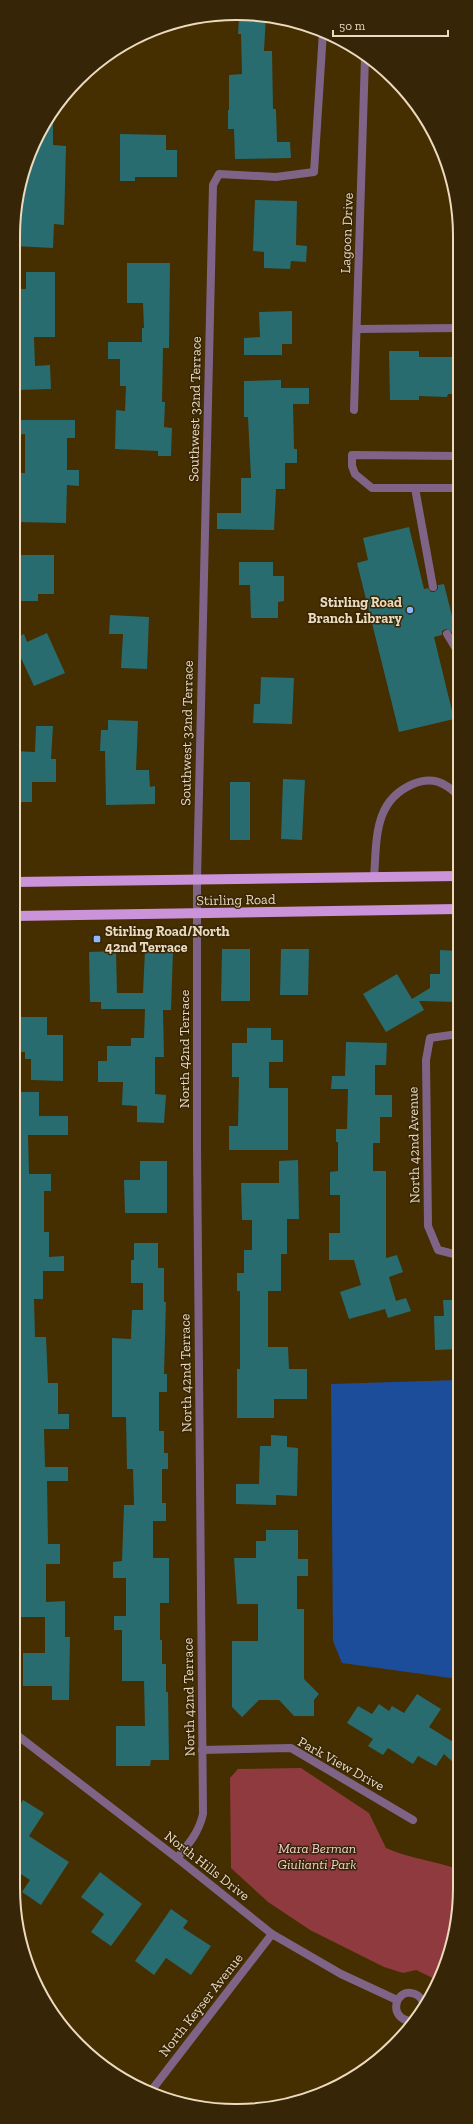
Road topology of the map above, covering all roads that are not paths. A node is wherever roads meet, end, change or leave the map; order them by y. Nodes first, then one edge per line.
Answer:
1 (323, 38) edge
2 (365, 62) edge
3 (453, 328) edge
4 (358, 329) junction
5 (354, 410) dead end
6 (453, 456) edge
7 (415, 488) junction
8 (453, 488) edge
9 (433, 587) dead end
10 (447, 634) dead end
11 (453, 644) edge
12 (453, 791) edge
13 (453, 876) edge
14 (374, 877) junction
15 (197, 880) junction
16 (20, 882) edge
17 (453, 909) edge
18 (197, 914) junction
19 (20, 916) edge
20 (453, 1035) edge
21 (453, 1254) edge
22 (20, 1737) edge
23 (202, 1750) junction
24 (413, 1820) dead end
25 (177, 1858) junction
26 (272, 1934) junction
27 (397, 2000) junction
28 (422, 2000) edge
29 (407, 2020) edge
30 (153, 2087) edge

1 - 15 street, Southwest 32nd Terrace
2 - 4 street, Lagoon Drive
3 - 4 street
4 - 5 street, Lagoon Drive
6 - 7 street
7 - 8 street
7 - 9 street
10 - 11 street
12 - 14 street
13 - 14 main road, Stirling Road
14 - 15 main road, Stirling Road
15 - 16 main road, Stirling Road
15 - 18 street, North 42nd Terrace
17 - 18 main road, Stirling Road
18 - 19 main road, Stirling Road
18 - 23 street, North 42nd Terrace
20 - 21 street, North 42nd Avenue
22 - 25 street, North Hills Drive
23 - 24 street, Park View Drive
23 - 25 street, North 42nd Terrace
25 - 26 street, North Hills Drive
26 - 27 street, North Hills Drive
26 - 30 street, North Keyser Avenue
27 - 28 street
27 - 29 street

